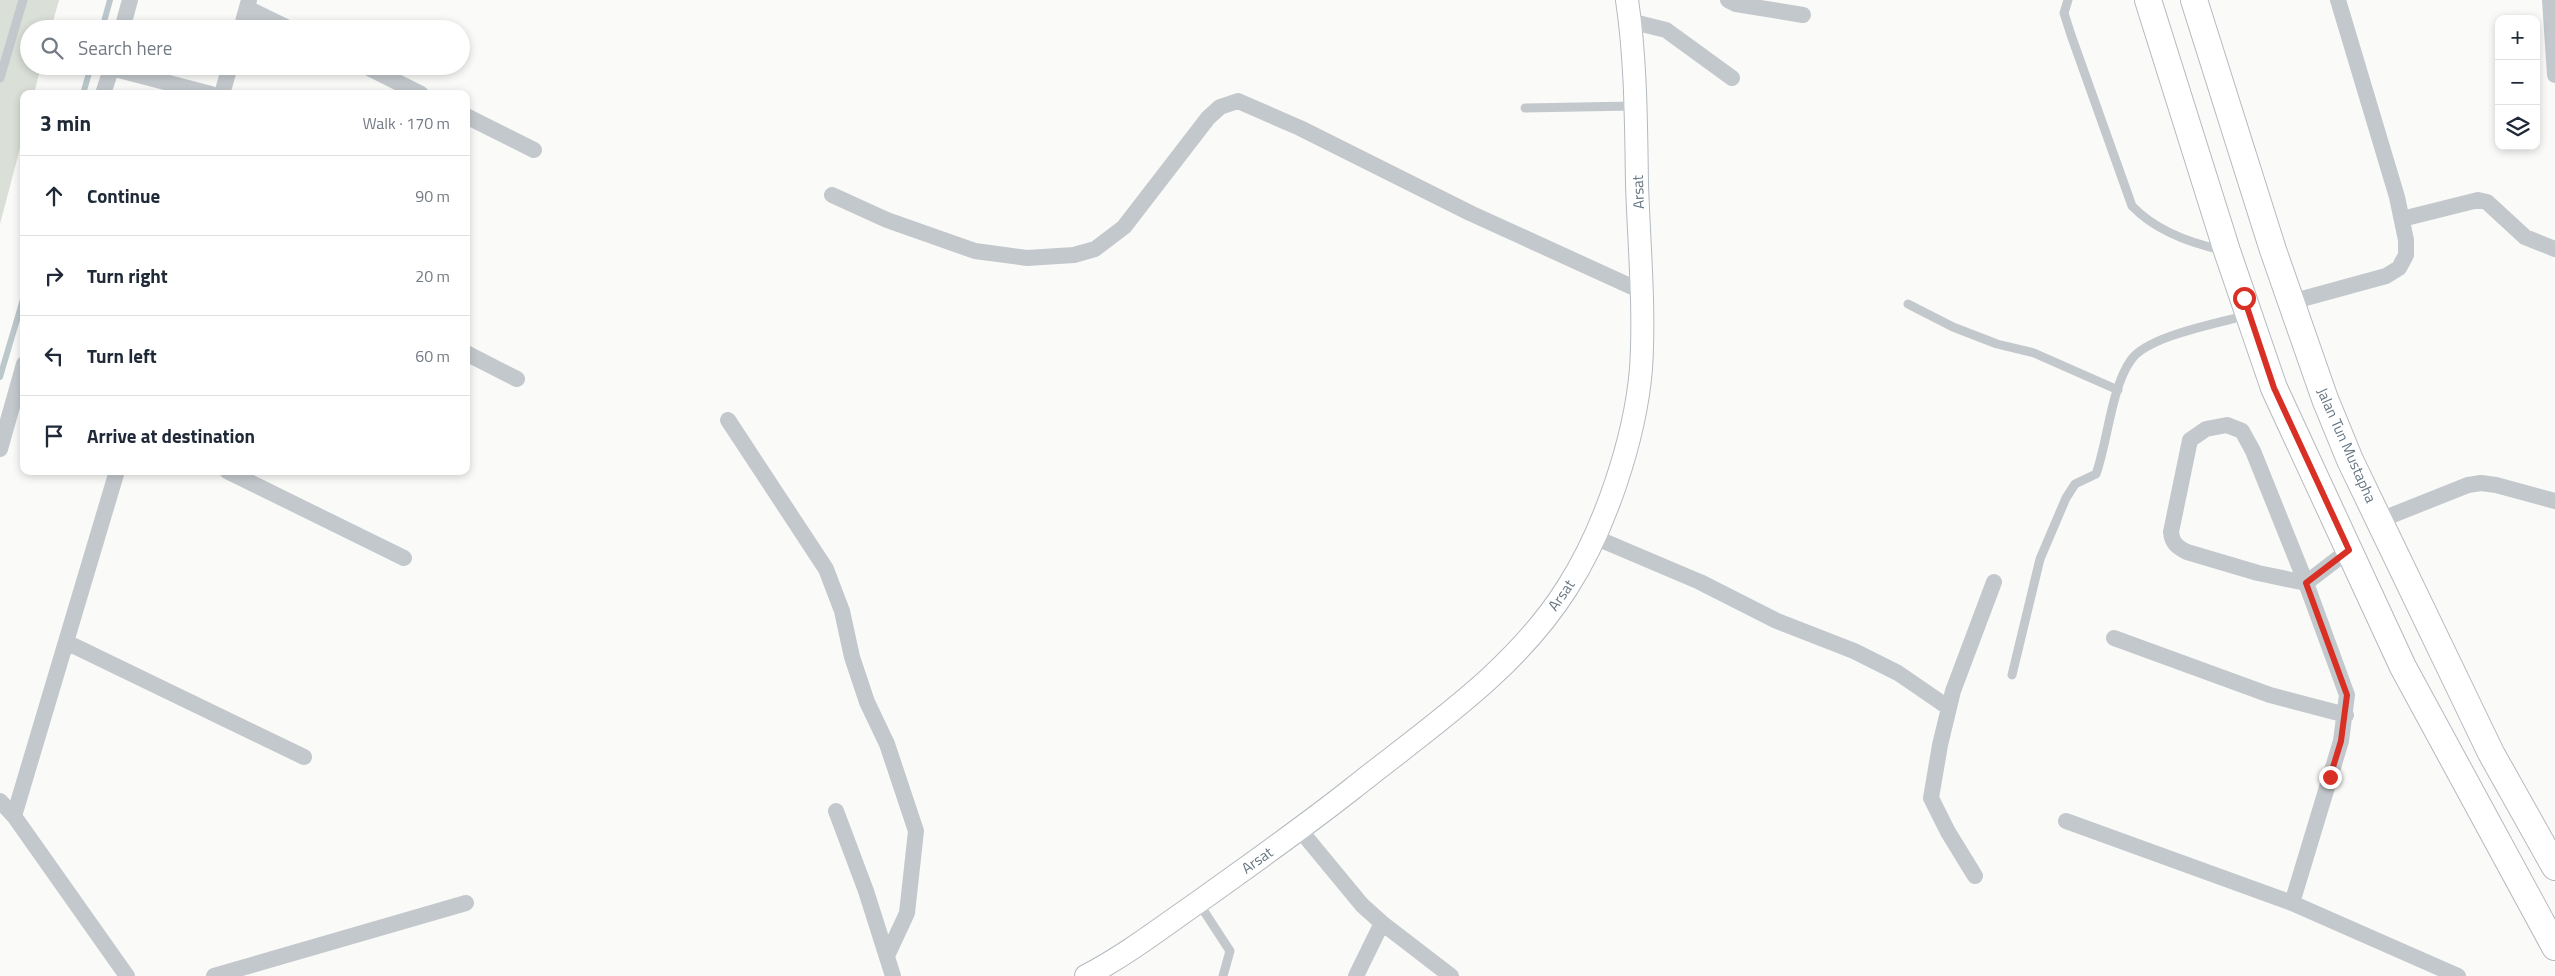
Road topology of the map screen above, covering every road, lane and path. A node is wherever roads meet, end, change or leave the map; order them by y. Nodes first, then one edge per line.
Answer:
1 (23, 0) edge
2 (130, 0) edge
3 (1728, 0) edge
4 (2068, 0) edge
5 (2148, 0) edge
6 (2194, 0) edge
7 (2338, 0) edge
8 (2550, 0) edge
9 (248, 4) edge
10 (1629, 10) edge
11 (1803, 15) dead end
12 (124, 20) edge
13 (244, 20) edge
14 (275, 20) edge
15 (109, 75) edge
16 (141, 75) edge
17 (227, 75) edge
18 (384, 75) edge
19 (2555, 75) edge
20 (0, 78) edge
21 (1732, 78) dead end
22 (104, 90) edge
23 (196, 90) edge
24 (223, 90) edge
25 (413, 90) edge
26 (1635, 106) junction
27 (1524, 108) dead end
28 (470, 118) edge
29 (534, 150) dead end
30 (832, 195) dead end
31 (2402, 219) junction
32 (2555, 248) edge
33 (2227, 250) junction
34 (1641, 291) junction
35 (2291, 302) junction
36 (1908, 304) dead end
37 (2250, 314) junction
38 (470, 355) edge
39 (20, 378) edge
40 (517, 379) dead end
41 (2118, 390) junction
42 (728, 420) dead end
43 (0, 449) edge
44 (116, 475) edge
45 (235, 475) edge
46 (2555, 501) edge
47 (2380, 520) junction
48 (1594, 537) junction
49 (2349, 550) junction
50 (404, 558) dead end
51 (1994, 582) dead end
52 (2306, 583) junction
53 (2114, 638) dead end
54 (66, 642) junction
55 (2012, 675) dead end
56 (1949, 708) junction
57 (2346, 714) junction
58 (304, 757) dead end
59 (0, 801) edge
60 (836, 811) dead end
61 (14, 816) junction
62 (2066, 821) dead end
63 (1300, 830) junction
64 (2555, 867) edge
65 (1975, 876) dead end
66 (466, 902) dead end
67 (1198, 902) junction
68 (2292, 903) junction
69 (1382, 924) junction
70 (2555, 947) edge
71 (887, 956) junction
72 (127, 976) edge
73 (214, 976) edge
74 (893, 976) edge
75 (1086, 976) edge
76 (1223, 976) edge
77 (1356, 976) edge
78 (1451, 976) edge
79 (2458, 976) edge

1 - 20 lane
2 - 12 street
3 - 11 street
4 - 33 lane
5 - 33 main road
6 - 35 main road, Jalan Tun Mustapha
7 - 31 street
8 - 19 street
9 - 13 street
9 - 14 street
10 - 21 street
10 - 26 street, Arsat
15 - 22 street
16 - 23 street
17 - 24 street
18 - 25 street
26 - 27 lane
26 - 34 street, Arsat
28 - 29 street
30 - 34 street
31 - 32 street
31 - 35 street
33 - 37 main road
34 - 48 street, Arsat
35 - 47 main road, Jalan Tun Mustapha
36 - 41 lane
37 - 41 lane
37 - 49 main road
38 - 40 street
39 - 43 street
41 - 55 lane
42 - 71 street
44 - 54 street
45 - 50 street
46 - 47 street
47 - 64 main road, Jalan Tun Mustapha
48 - 56 street
48 - 63 street, Arsat
49 - 52 street
49 - 70 main road
51 - 56 street
52 - 52 street
52 - 57 street
53 - 57 street
54 - 58 street
54 - 61 street
56 - 65 street
57 - 68 street
59 - 61 street
60 - 71 street
61 - 72 street
62 - 68 street
63 - 67 street, Arsat
63 - 69 street
66 - 73 street
67 - 75 street, Arsat
67 - 76 lane
68 - 79 street
69 - 77 street
69 - 78 street
71 - 74 street

